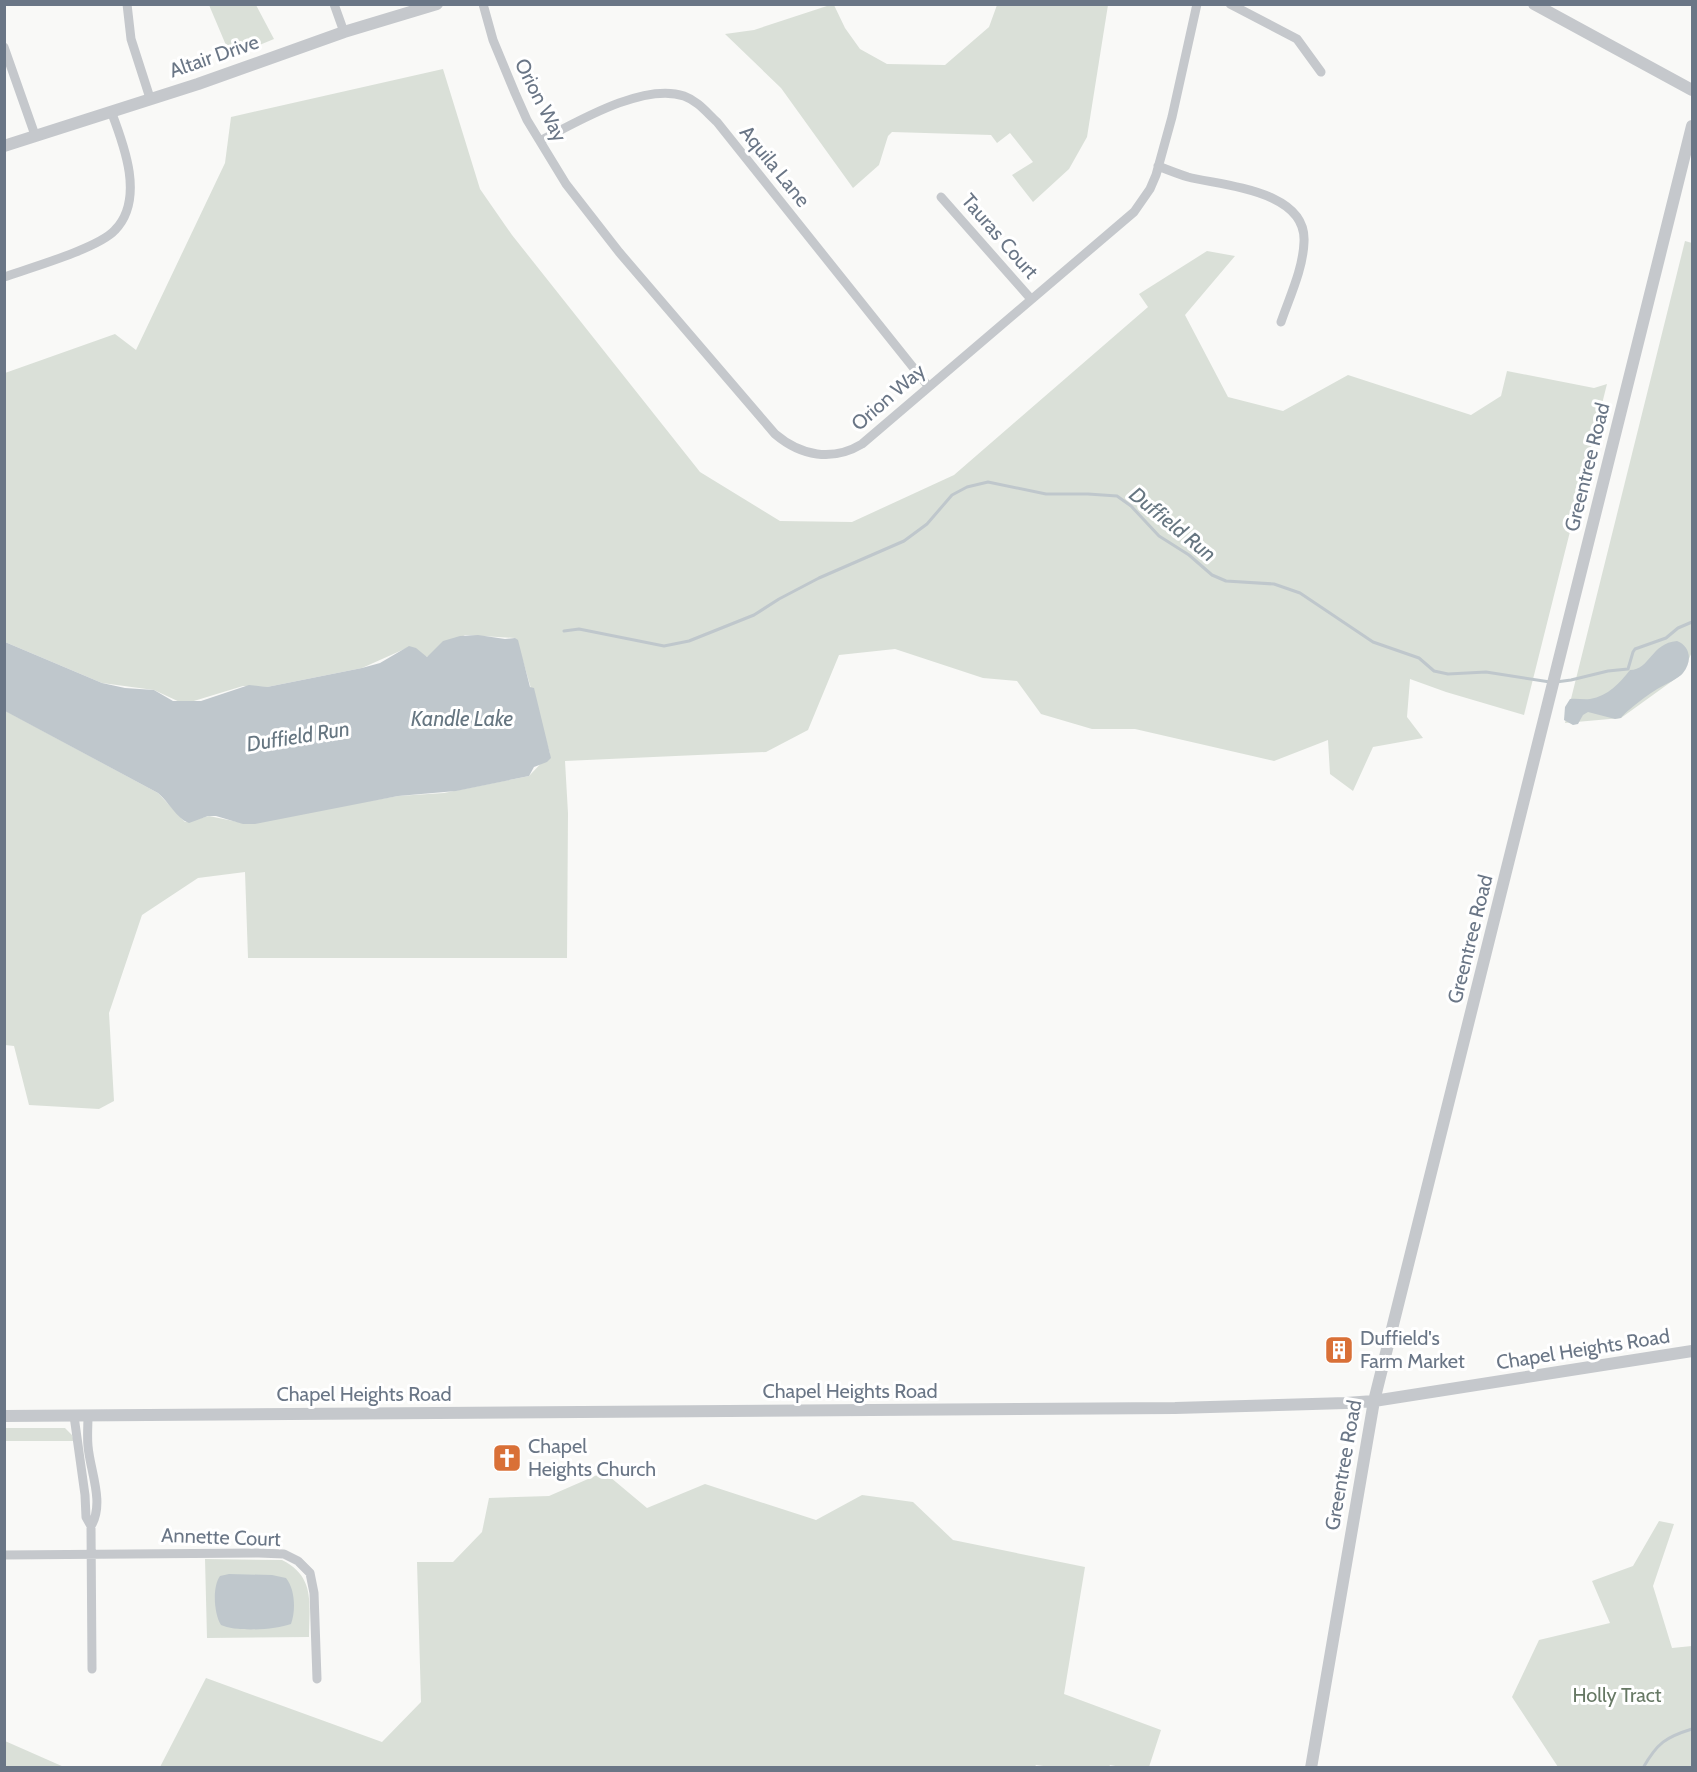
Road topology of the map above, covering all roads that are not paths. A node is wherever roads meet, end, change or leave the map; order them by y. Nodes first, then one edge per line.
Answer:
1 (127, 4) edge
2 (334, 4) edge
3 (437, 4) edge
4 (483, 4) edge
5 (1197, 4) edge
6 (1230, 4) edge
7 (1534, 4) edge
8 (344, 32) junction
9 (4, 47) edge
10 (1321, 72) dead end
11 (1692, 90) edge
12 (150, 98) junction
13 (111, 111) junction
14 (1692, 126) edge
15 (35, 135) junction
16 (540, 141) junction
17 (4, 146) edge
18 (1158, 166) junction
19 (941, 197) dead end
20 (4, 277) edge
21 (1031, 299) junction
22 (1281, 322) dead end
23 (928, 386) junction
24 (1692, 1351) edge
25 (1374, 1401) junction
26 (4, 1416) edge
27 (74, 1416) junction
28 (88, 1416) junction
29 (91, 1526) junction
30 (91, 1554) junction
31 (4, 1555) edge
32 (92, 1669) dead end
33 (317, 1679) dead end
34 (1311, 1767) edge

1 - 12 street
2 - 8 street
3 - 8 street, Altair Drive
4 - 16 street, Orion Way
5 - 18 street, Orion Way
6 - 10 street
7 - 11 street
8 - 12 street, Altair Drive
9 - 15 street
12 - 13 street, Altair Drive
13 - 15 street, Altair Drive
13 - 20 street
14 - 25 street, Greentree Road
15 - 17 street, Altair Drive
16 - 23 street, Aquila Lane
16 - 23 street, Orion Way
18 - 21 street, Orion Way
18 - 22 street
19 - 21 street, Tauras Court
21 - 23 street, Orion Way
24 - 25 street, Chapel Heights Road
25 - 28 street, Chapel Heights Road
25 - 34 street, Greentree Road
26 - 27 street, Chapel Heights Road
27 - 28 street, Chapel Heights Road
27 - 29 street
28 - 29 street
29 - 30 street
30 - 31 street
30 - 32 street
30 - 33 street, Annette Court

